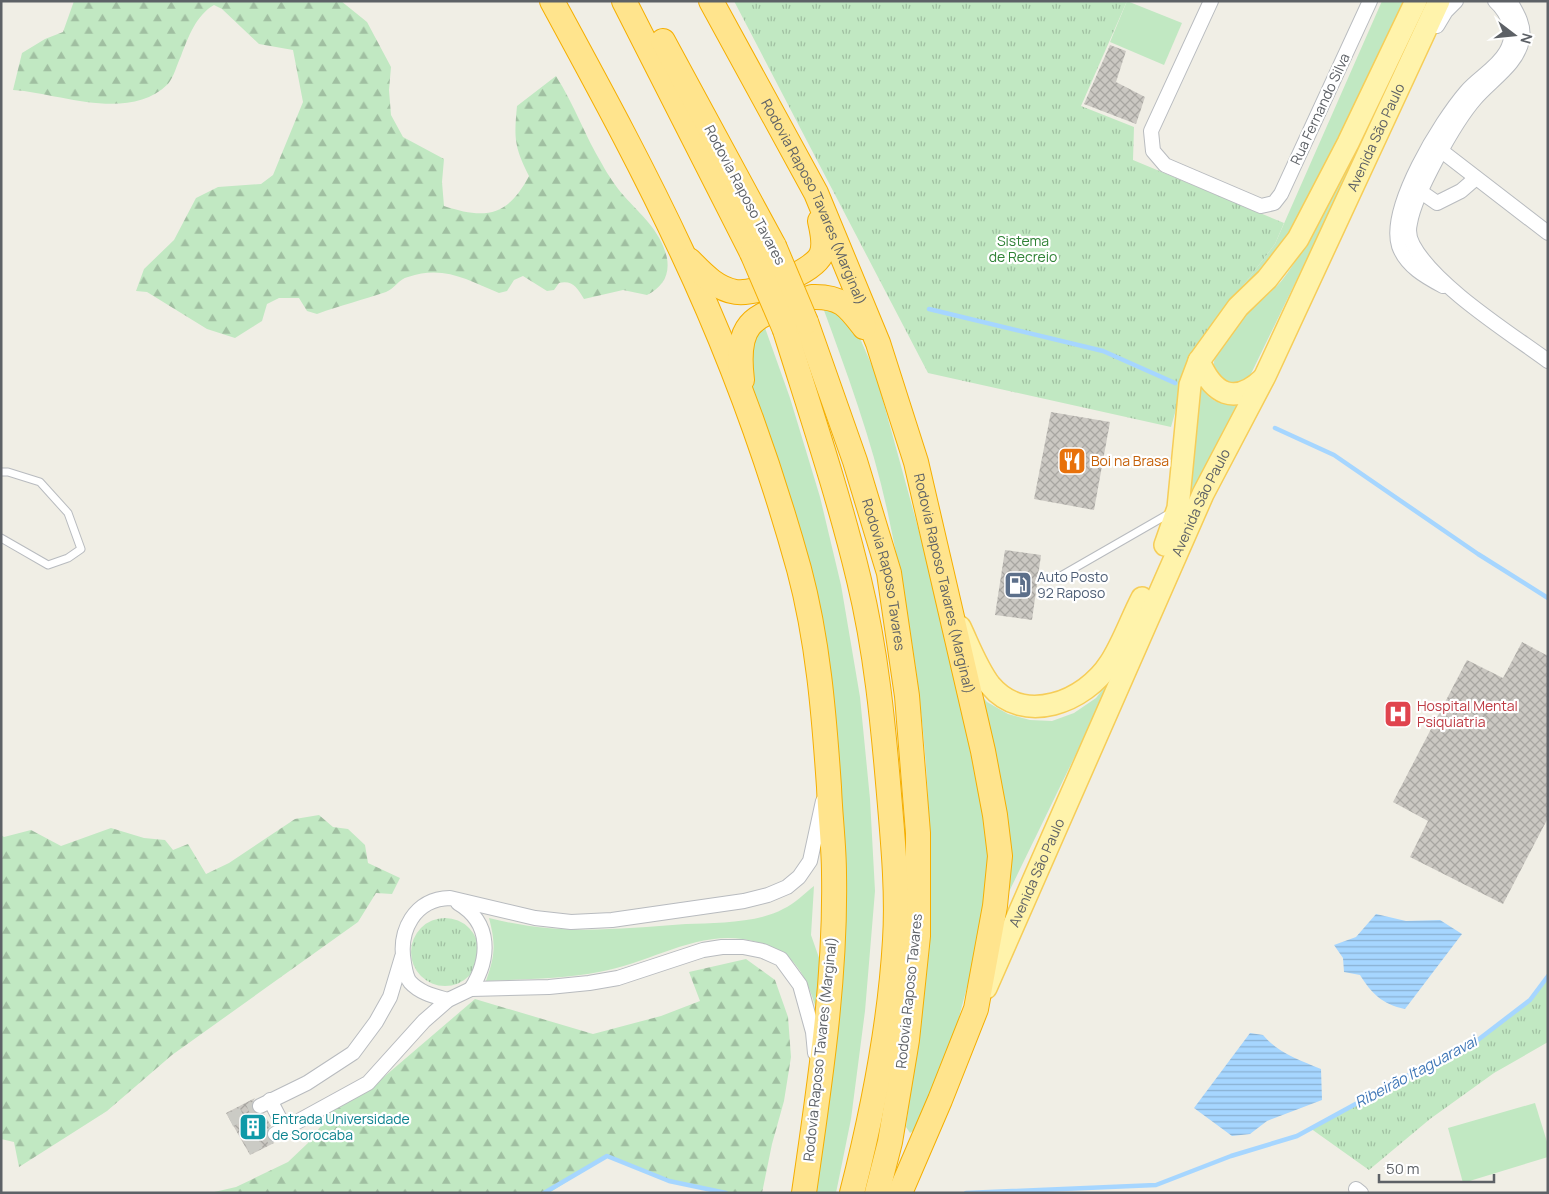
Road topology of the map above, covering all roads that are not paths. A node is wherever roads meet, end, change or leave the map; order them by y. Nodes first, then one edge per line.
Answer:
1 (552, 1) edge
2 (624, 1) edge
3 (642, 1) edge
4 (711, 1) edge
5 (1211, 1) edge
6 (1370, 1) edge
7 (1416, 1) edge
8 (1439, 1) edge
9 (1456, 1) edge
10 (1495, 1) edge
11 (1510, 1) edge
12 (1402, 85) junction
13 (1467, 90) junction
14 (1442, 151) junction
15 (1476, 178) junction
16 (1416, 188) junction
17 (816, 194) junction
18 (1548, 233) edge
19 (763, 249) junction
20 (683, 253) junction
21 (796, 326) junction
22 (878, 344) junction
23 (1199, 361) junction
24 (1548, 361) edge
25 (1265, 376) junction
26 (745, 402) junction
27 (1, 472) edge
28 (1178, 508) junction
29 (1, 538) edge
30 (1059, 577) dead end
31 (949, 604) junction
32 (828, 778) junction
33 (450, 898) junction
34 (402, 956) junction
35 (471, 989) junction
36 (448, 1000) junction
37 (976, 1008) junction
38 (818, 1094) junction
39 (804, 1193) edge
40 (852, 1193) edge
41 (877, 1193) edge
42 (900, 1193) edge

1 - 20 highway, Rodovia Raposo Tavares (Marginal)
2 - 19 highway, Rodovia Raposo Tavares
3 - 19 highway, Rodovia Raposo Tavares
4 - 17 highway, Rodovia Raposo Tavares (Marginal)
5 - 6 street, Rua Fernando Silva
7 - 23 main road, Avenida São Paulo
8 - 12 main road, Avenida São Paulo
9 - 12 street
10 - 13 street
11 - 14 street
12 - 25 main road, Avenida São Paulo
13 - 14 street
13 - 16 street
14 - 15 street
14 - 16 street
15 - 16 street
15 - 18 street
16 - 24 street
17 - 20 highway
17 - 22 highway, Rodovia Raposo Tavares (Marginal)
19 - 21 highway, Rodovia Raposo Tavares, bridge
20 - 26 highway, Rodovia Raposo Tavares (Marginal)
21 - 40 highway, Rodovia Raposo Tavares
21 - 41 highway, Rodovia Raposo Tavares
22 - 26 highway
22 - 31 highway, Rodovia Raposo Tavares (Marginal)
23 - 25 main road
23 - 28 main road, Avenida São Paulo
25 - 37 main road, Avenida São Paulo
26 - 32 highway, Rodovia Raposo Tavares (Marginal)
27 - 29 lane
28 - 30 lane
28 - 31 main road, Avenida São Paulo
31 - 37 highway, Rodovia Raposo Tavares (Marginal)
32 - 33 street
32 - 38 highway, Rodovia Raposo Tavares (Marginal)
33 - 34 street
33 - 35 street
34 - 36 street
34 - 36 street
35 - 36 street
35 - 38 street
37 - 42 highway, Rodovia Raposo Tavares (Marginal)
38 - 39 highway, Rodovia Raposo Tavares (Marginal)

